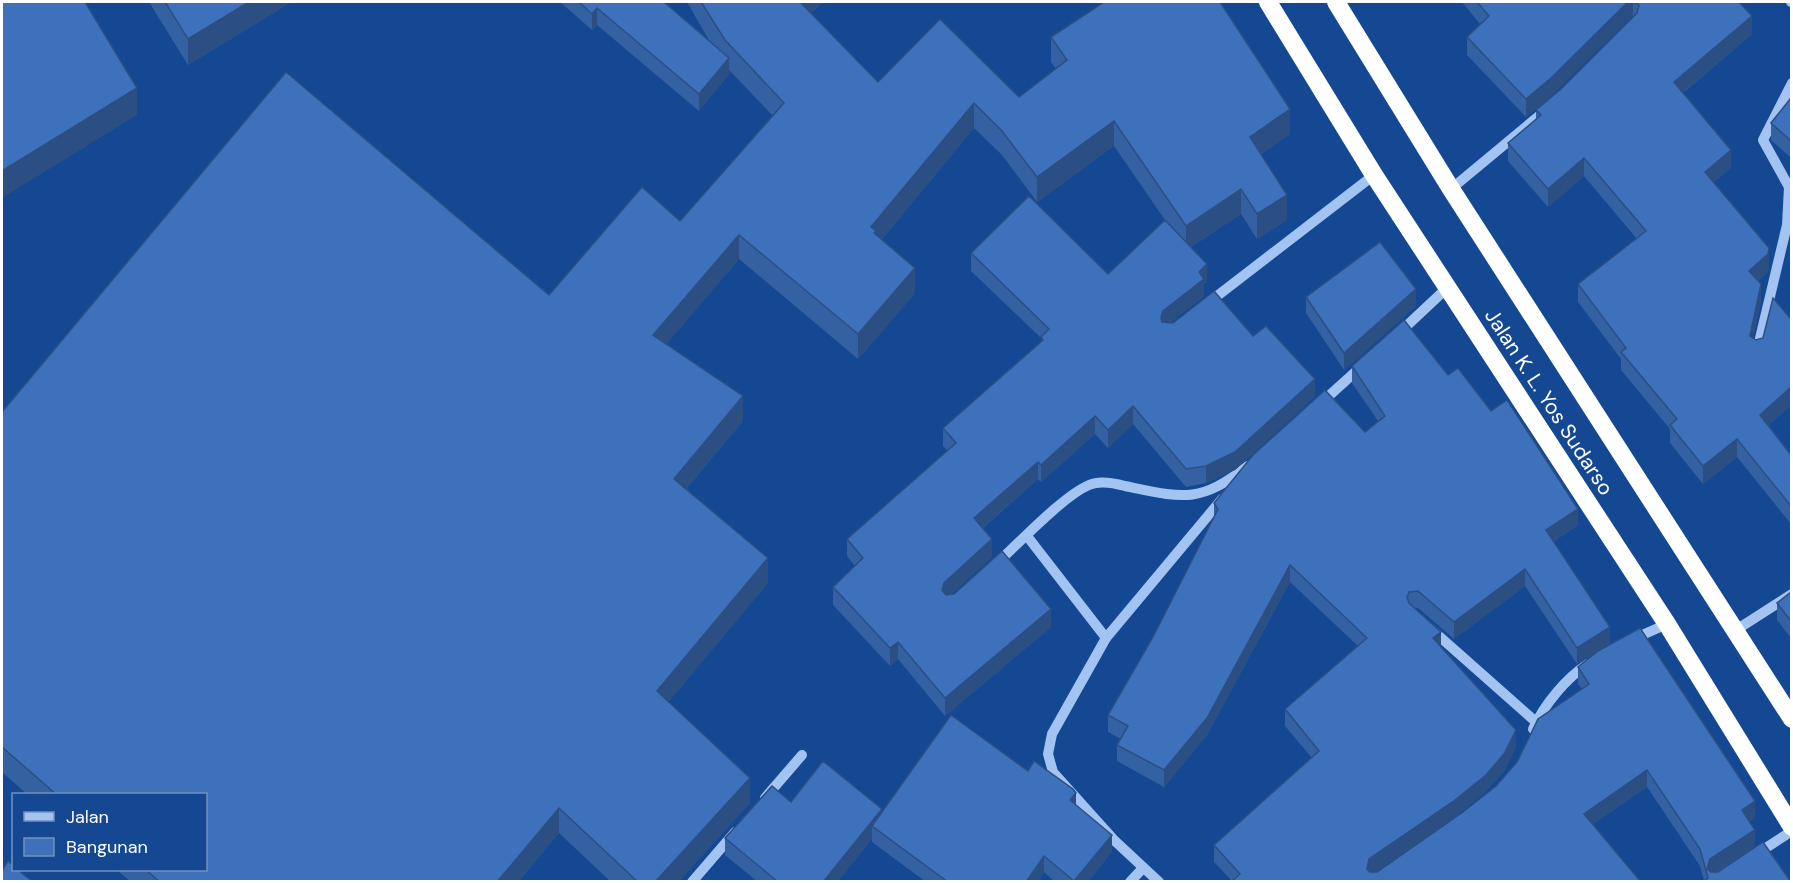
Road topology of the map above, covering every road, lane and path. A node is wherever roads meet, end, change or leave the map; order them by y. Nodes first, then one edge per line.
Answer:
1 (1268, 2) edge
2 (1336, 2) edge
3 (1791, 82) edge
4 (1556, 102) edge
5 (1374, 175) junction
6 (1452, 189) junction
7 (1448, 288) junction
8 (1196, 312) edge
9 (1388, 343) edge
10 (1757, 351) edge
11 (1370, 358) edge
12 (1310, 412) edge
13 (1027, 536) junction
14 (984, 574) edge
15 (1791, 594) edge
16 (1423, 622) edge
17 (1667, 624) junction
18 (1736, 630) junction
19 (1106, 638) junction
20 (1615, 647) edge
21 (1597, 658) edge
22 (1791, 719) edge
23 (1536, 722) junction
24 (1528, 740) edge
25 (802, 755) dead end
26 (755, 809) edge
27 (739, 827) edge
28 (1791, 829) edge
29 (1743, 863) edge
30 (1143, 868) junction
31 (692, 882) edge
32 (1130, 882) edge
33 (1159, 882) edge

1 - 5 highway, Jalan K. L. Yos Sudarso
2 - 6 highway, Jalan K. L. Yos Sudarso
3 - 10 street
4 - 6 street
5 - 7 highway, Jalan K. L. Yos Sudarso
5 - 8 street
6 - 18 highway, Jalan K. L. Yos Sudarso
7 - 9 street
7 - 17 highway, Jalan K. L. Yos Sudarso
11 - 12 street
13 - 14 street
13 - 19 street
13 - 19 street
15 - 18 street
16 - 23 street
17 - 20 street
17 - 28 highway, Jalan K. L. Yos Sudarso
18 - 22 highway, Jalan K. L. Yos Sudarso
19 - 30 street
21 - 23 street
23 - 24 street
25 - 26 street
27 - 31 street
28 - 29 street
30 - 32 street
30 - 33 street

